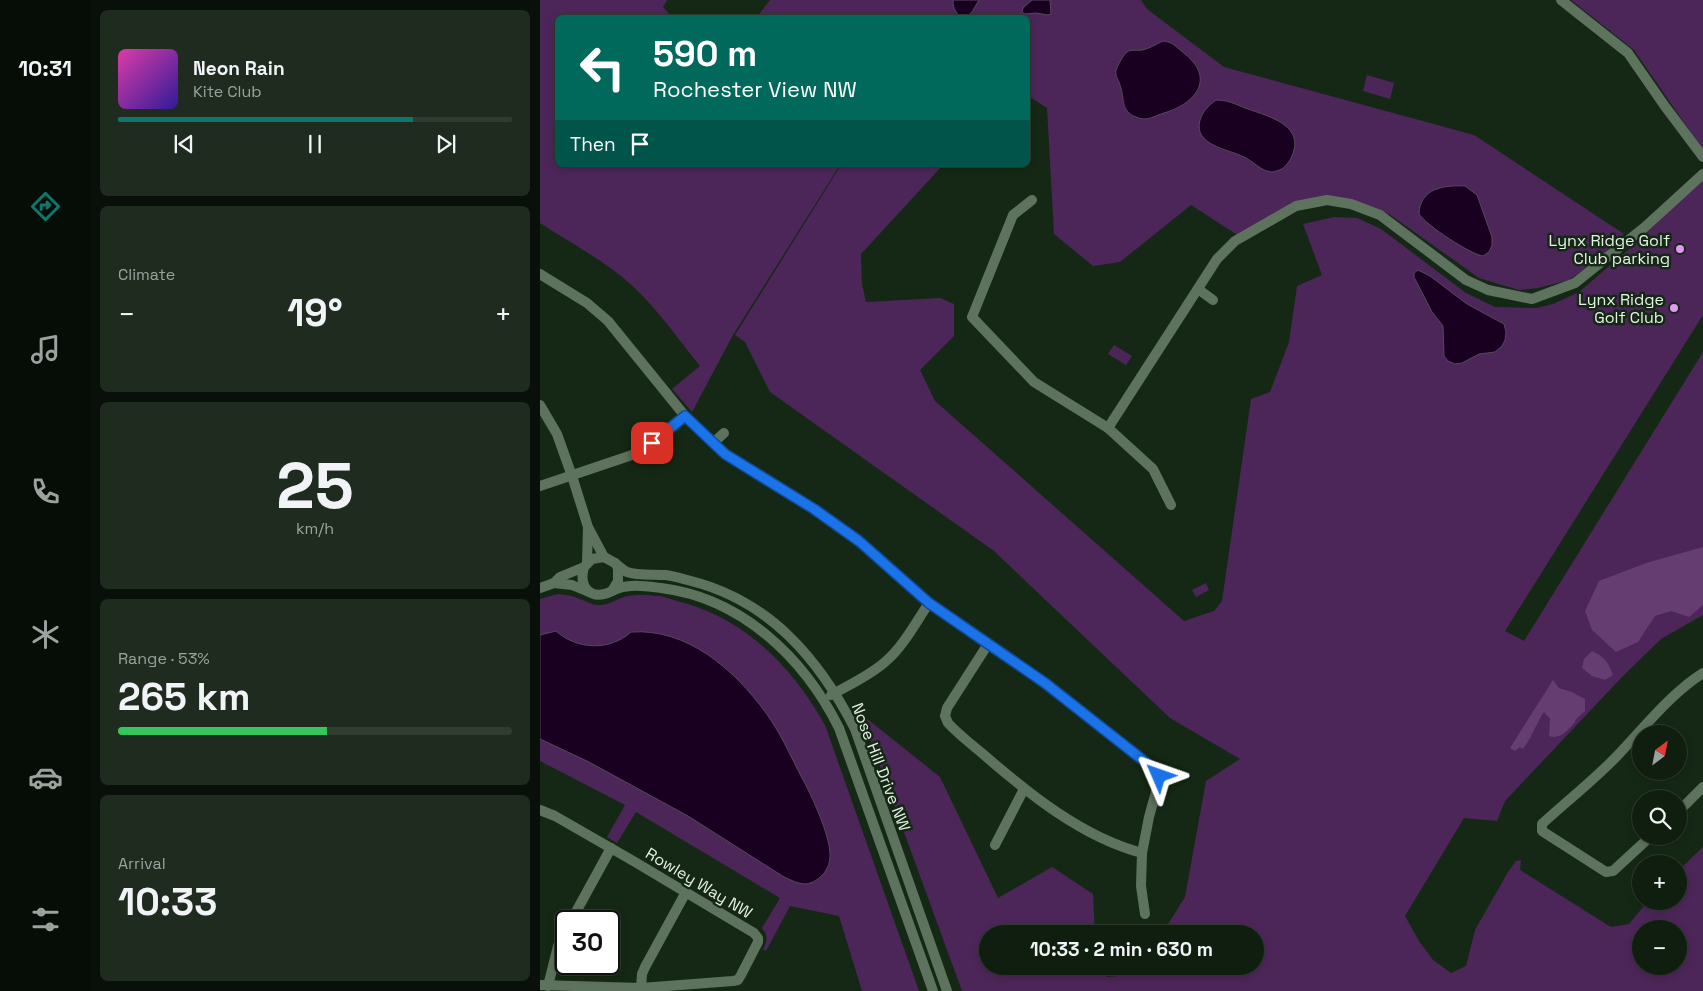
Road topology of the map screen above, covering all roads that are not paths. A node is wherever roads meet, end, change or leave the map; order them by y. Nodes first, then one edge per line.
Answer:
1 (1561, 0) edge
2 (1703, 157) edge
3 (1703, 174) edge
4 (1032, 200) dead end
5 (540, 274) edge
6 (1198, 289) junction
7 (1213, 300) dead end
8 (540, 405) edge
9 (685, 416) junction
10 (1108, 428) junction
11 (724, 433) dead end
12 (713, 443) junction
13 (572, 476) junction
14 (540, 486) edge
15 (1171, 506) dead end
16 (588, 527) junction
17 (604, 557) junction
18 (614, 563) junction
19 (585, 565) junction
20 (554, 583) junction
21 (540, 588) edge
22 (612, 591) junction
23 (591, 593) junction
24 (929, 603) junction
25 (988, 644) junction
26 (1703, 673) edge
27 (836, 692) junction
28 (824, 699) junction
29 (1703, 787) edge
30 (1024, 789) junction
31 (1687, 803) edge
32 (540, 810) edge
33 (995, 845) dead end
34 (1641, 845) edge
35 (611, 848) junction
36 (1142, 853) junction
37 (686, 892) junction
38 (576, 910) edge
39 (1145, 914) dead end
40 (555, 954) edge
41 (544, 985) edge
42 (641, 988) junction
43 (933, 991) edge
44 (947, 991) edge

1 - 2 street
3 - 6 street
4 - 10 street
5 - 9 street
6 - 7 street
6 - 10 street
8 - 13 street
9 - 12 street
9 - 13 street
10 - 15 street
11 - 12 street
12 - 24 street
13 - 14 street
13 - 16 street
16 - 17 street
16 - 19 street
17 - 18 street
17 - 19 street
18 - 22 street
18 - 27 street, Nose Hill Drive NW
19 - 20 street
19 - 23 street
20 - 21 street
20 - 23 street
22 - 23 street
22 - 28 street, Nose Hill Drive NW
24 - 25 street
24 - 27 street
25 - 30 street
25 - 36 street
26 - 34 street
27 - 28 street
27 - 44 street, Nose Hill Drive NW
28 - 43 street, Nose Hill Drive NW
29 - 31 street
30 - 33 street
30 - 36 street
32 - 35 street, Rowley Way NW
35 - 37 street, Rowley Way NW
35 - 38 street
36 - 39 street
37 - 42 street
37 - 42 street, Rowley Way NW
40 - 41 street
41 - 42 street, Rowley Way NW

